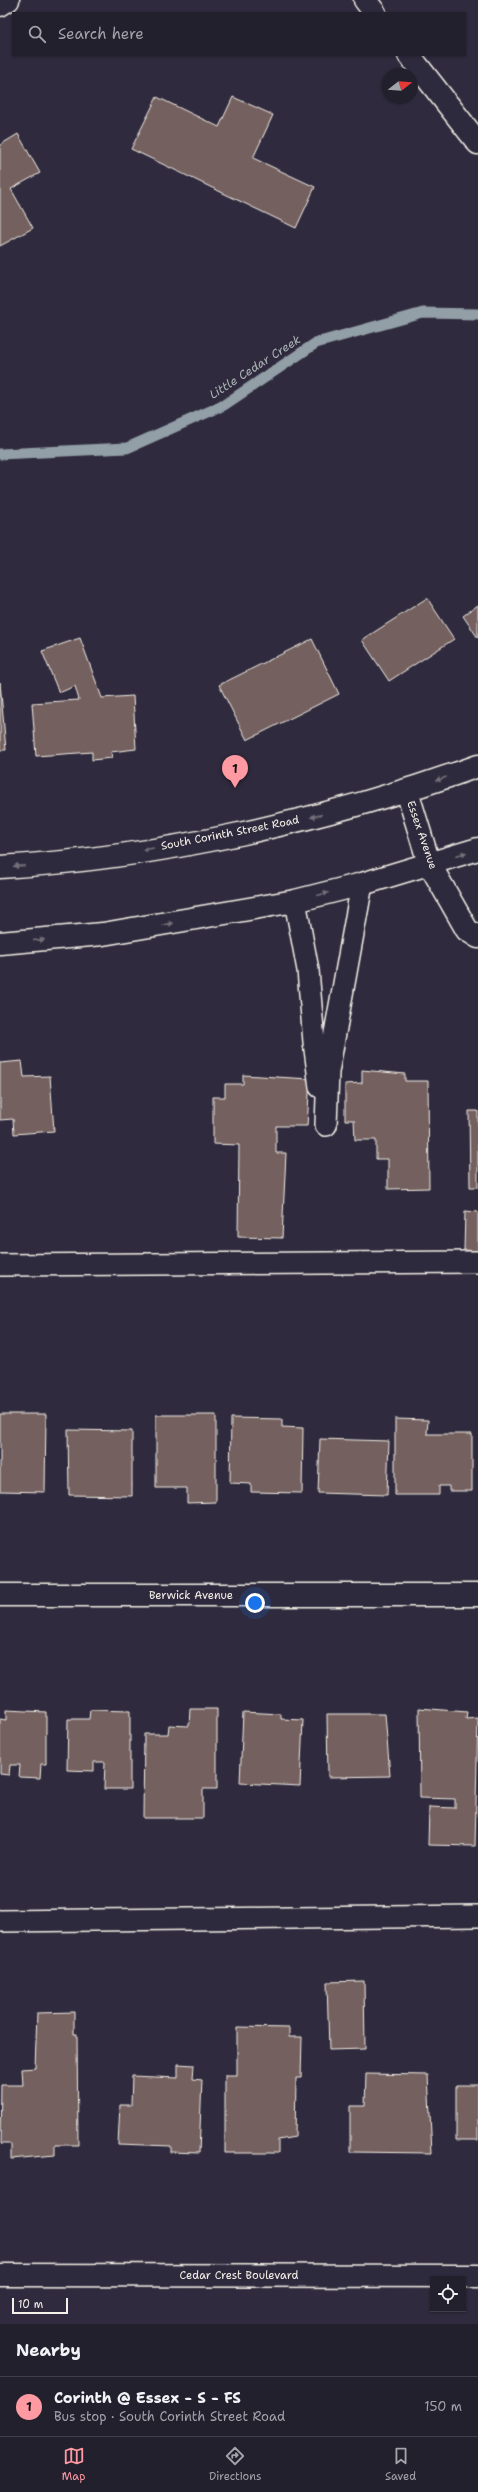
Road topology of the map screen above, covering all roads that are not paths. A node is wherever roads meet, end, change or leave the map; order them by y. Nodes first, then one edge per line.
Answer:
1 (8, 0) edge
2 (365, 0) edge
3 (0, 5) edge
4 (374, 12) edge
5 (410, 56) edge
6 (478, 143) edge
7 (478, 766) edge
8 (407, 791) junction
9 (478, 849) edge
10 (429, 863) junction
11 (0, 867) edge
12 (362, 884) junction
13 (294, 901) junction
14 (478, 937) edge
15 (0, 943) edge
16 (478, 1262) edge
17 (0, 1265) edge
18 (478, 1594) edge
19 (0, 1595) edge
20 (478, 1916) edge
21 (0, 1921) edge
22 (0, 2275) edge
23 (478, 2276) edge

1 - 3 street
2 - 4 street
5 - 6 street
7 -> 8 street, South Corinth Street Road
8 - 10 street, Essex Avenue
8 -> 11 street, South Corinth Street Road
10 -> 9 street
10 - 12 street
10 - 14 street, Essex Avenue
13 -> 12 street
12 - 13 lane
15 -> 13 street
16 - 17 lane
18 - 19 street, Berwick Avenue
20 - 21 lane
22 - 23 street, Cedar Crest Boulevard

